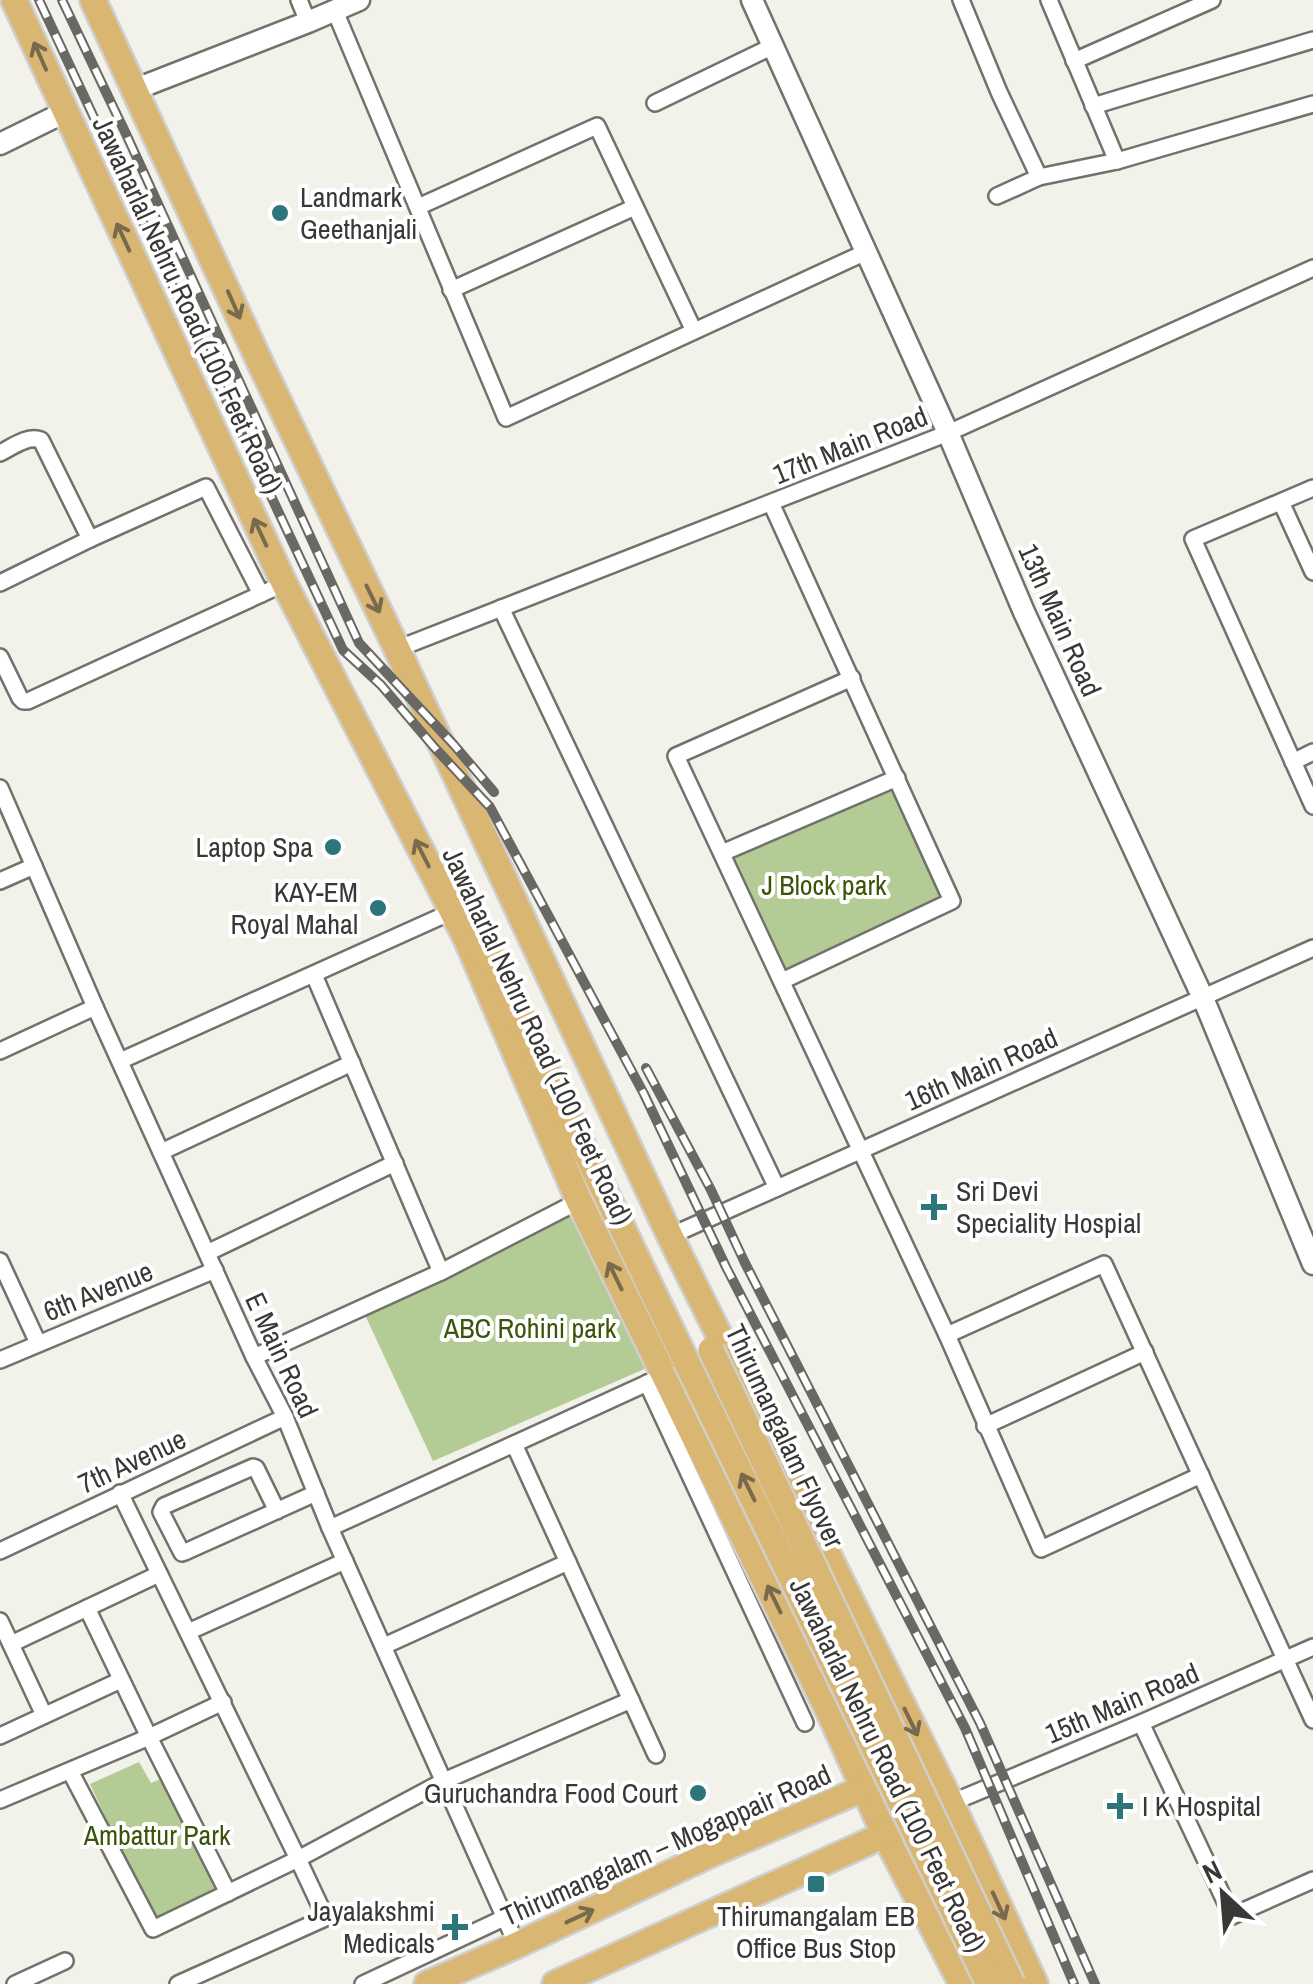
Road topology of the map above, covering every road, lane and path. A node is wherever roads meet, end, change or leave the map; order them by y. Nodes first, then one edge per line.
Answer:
1 (14, 0) edge
2 (93, 0) edge
3 (299, 0) edge
4 (359, 0) edge
5 (752, 0) edge
6 (961, 0) edge
7 (1049, 0) edge
8 (1212, 0) edge
9 (335, 11) junction
10 (308, 22) junction
11 (1313, 40) edge
12 (773, 46) junction
13 (1074, 61) junction
14 (136, 89) junction
15 (655, 103) dead end
16 (1313, 104) edge
17 (1093, 106) junction
18 (65, 112) junction
19 (0, 144) edge
20 (1117, 161) junction
21 (1039, 177) junction
22 (997, 196) dead end
23 (418, 207) junction
24 (635, 207) junction
25 (866, 252) junction
26 (1313, 268) edge
27 (451, 290) junction
28 (694, 331) junction
29 (948, 433) junction
30 (0, 453) edge
31 (1313, 488) edge
32 (771, 502) junction
33 (1281, 502) junction
34 (90, 539) junction
35 (1313, 572) edge
36 (0, 584) edge
37 (273, 588) junction
38 (501, 608) junction
39 (396, 648) junction
40 (0, 657) edge
41 (852, 678) junction
42 (1313, 752) edge
43 (1293, 762) junction
44 (897, 778) junction
45 (0, 788) edge
46 (1313, 806) edge
47 (722, 854) junction
48 (34, 866) junction
49 (0, 882) edge
50 (518, 910) junction
51 (452, 912) junction
52 (466, 940) junction
53 (1313, 948) edge
54 (314, 975) junction
55 (782, 980) junction
56 (1203, 998) junction
57 (95, 1007) junction
58 (0, 1051) edge
59 (120, 1060) junction
60 (352, 1063) junction
61 (861, 1150) junction
62 (161, 1152) junction
63 (395, 1163) junction
64 (777, 1188) junction
65 (579, 1201) junction
66 (670, 1236) junction
67 (207, 1253) junction
68 (0, 1261) edge
69 (1313, 1264) edge
70 (215, 1270) junction
71 (441, 1272) junction
72 (947, 1335) junction
73 (38, 1343) junction
74 (1145, 1352) junction
75 (254, 1357) junction
76 (0, 1360) edge
77 (655, 1380) junction
78 (285, 1417) junction
79 (985, 1426) junction
80 (514, 1444) junction
81 (166, 1472) junction
82 (1201, 1474) junction
83 (120, 1493) junction
84 (316, 1494) junction
85 (180, 1499) junction
86 (277, 1511) junction
87 (330, 1528) junction
88 (0, 1551) edge
89 (345, 1561) junction
90 (568, 1562) junction
91 (160, 1574) junction
92 (87, 1608) junction
93 (0, 1622) edge
94 (862, 1624) junction
95 (188, 1632) junction
96 (10, 1644) junction
97 (384, 1646) junction
98 (1313, 1647) edge
99 (800, 1652) junction
100 (1286, 1659) junction
101 (121, 1680) junction
102 (631, 1700) junction
103 (223, 1702) junction
104 (44, 1715) junction
105 (1313, 1720) edge
106 (805, 1723) dead end
107 (1141, 1723) junction
108 (0, 1736) edge
109 (148, 1738) junction
110 (656, 1755) dead end
111 (929, 1760) junction
112 (70, 1771) junction
113 (444, 1781) junction
114 (863, 1790) junction
115 (0, 1800) edge
116 (951, 1802) junction
117 (885, 1836) junction
118 (298, 1860) junction
119 (1313, 1880) edge
120 (228, 1893) junction
121 (506, 1917) junction
122 (517, 1945) junction
123 (65, 1960) dead end
124 (15, 1984) edge
125 (178, 1984) edge
126 (364, 1984) edge
127 (427, 1984) edge
128 (555, 1984) edge
129 (962, 1984) edge
130 (989, 1984) edge
131 (1012, 1984) edge
132 (1035, 1984) edge

18 -> 1 main road, Jawaharlal Nehru Road (100 Feet Road)
2 - 14 main road, Jawaharlal Nehru Road (100 Feet Road)
3 - 10 street
4 - 9 street
5 - 12 street, 13th Main Road
6 - 21 street
7 - 13 street
8 - 13 street
9 - 10 street
9 - 23 street
10 - 14 street
11 - 17 street
12 - 15 street
12 - 25 street, 13th Main Road
13 - 17 street
14 -> 39 main road, Jawaharlal Nehru Road (100 Feet Road)
16 - 20 street
17 - 20 street
18 - 19 street
37 -> 18 main road, Jawaharlal Nehru Road (100 Feet Road)
20 - 21 street
21 - 22 street
23 - 24 street
23 - 27 street
24 - 27 street
24 - 28 street
25 - 28 street
25 - 29 street, 13th Main Road
26 - 29 street, 17th Main Road
27 - 28 street
29 - 32 street, 17th Main Road
29 - 56 street, 13th Main Road
30 - 34 street
31 - 33 street
32 - 38 street, 17th Main Road
32 - 41 street
33 - 35 street
33 - 43 street
34 - 36 street
34 - 37 street
37 - 40 street
51 -> 37 main road, Jawaharlal Nehru Road (100 Feet Road)
38 - 39 street, 17th Main Road
38 - 64 street
39 - 50 main road, Jawaharlal Nehru Road (100 Feet Road)
41 - 44 street
41 - 47 street
42 - 43 street
43 - 46 street
44 - 47 street
44 - 55 street
45 - 48 street, E Main Road
47 - 55 street
48 - 49 street
48 - 57 street, E Main Road
50 - 66 main road, Jawaharlal Nehru Road (100 Feet Road)
50 - 131 main road, Thirumangalam Flyover, bridge
51 - 52 main road, Jawaharlal Nehru Road (100 Feet Road)
51 - 54 street
52 - 65 main road, Jawaharlal Nehru Road (100 Feet Road)
130 -> 52 main road, Thirumangalam Flyover, bridge
53 - 56 street, 16th Main Road
54 - 59 street
54 - 60 street
55 - 61 street
56 - 61 street, 16th Main Road
56 - 69 street, 13th Main Road
57 - 58 street
57 - 59 street, E Main Road
59 - 62 street, E Main Road
60 - 62 street
60 - 63 street
61 - 64 street, 16th Main Road
61 - 72 street
62 - 67 street, E Main Road
63 - 67 street
63 - 71 street
64 - 66 street, 16th Main Road
65 - 71 street
77 -> 65 main road, Jawaharlal Nehru Road (100 Feet Road)
66 - 94 main road, Jawaharlal Nehru Road (100 Feet Road)
67 - 70 street, E Main Road
68 - 73 street
70 - 73 street, 6th Avenue
70 - 75 street, E Main Road
71 - 75 street
72 - 74 street
72 - 79 street
73 - 76 street, 6th Avenue
74 - 79 street
74 - 82 street
75 - 78 street, E Main Road
77 - 80 street
99 -> 77 main road, Jawaharlal Nehru Road (100 Feet Road)
77 - 106 street
78 - 81 street, 7th Avenue
78 - 84 street, E Main Road
79 - 82 street
80 - 87 street
80 - 90 street
81 - 83 street, 7th Avenue
81 - 85 street
82 - 100 street
83 - 88 street, 7th Avenue
83 - 91 street
84 - 86 street
84 - 87 street, E Main Road
85 - 86 street
85 - 86 street
87 - 89 street, E Main Road
89 - 95 street
89 - 97 street, E Main Road
90 - 97 street
90 - 102 street
91 - 92 street
91 - 95 street
92 - 96 street
92 - 101 street
93 - 96 street
94 - 99 main road
94 -> 111 main road, Jawaharlal Nehru Road (100 Feet Road)
95 - 103 street
96 - 104 street
97 - 113 street, E Main Road
98 - 100 street, 15th Main Road
99 - 114 main road, Jawaharlal Nehru Road (100 Feet Road)
100 - 105 street
100 - 107 street, 15th Main Road
101 - 104 street
101 - 109 street
102 - 110 street
102 - 113 street
103 - 109 street
103 - 118 street
104 - 108 street
107 - 116 street, 15th Main Road
107 - 119 street
109 - 112 street
109 - 120 street
111 - 114 main road, Thirumangalam – Mogappair Road
111 - 116 main road, Jawaharlal Nehru Road (100 Feet Road)
112 - 115 street
112 - 120 street
113 - 118 street
113 - 121 street, E Main Road
114 - 117 main road, Jawaharlal Nehru Road (100 Feet Road)
122 -> 114 main road, Thirumangalam – Mogappair Road
116 - 117 main road
116 -> 132 main road, Jawaharlal Nehru Road (100 Feet Road)
117 - 128 main road
117 - 129 main road, Jawaharlal Nehru Road (100 Feet Road)
118 - 120 street
118 - 125 street
121 - 122 street, E Main Road
121 - 126 street
122 - 127 main road, Thirumangalam – Mogappair Road
123 - 124 street

